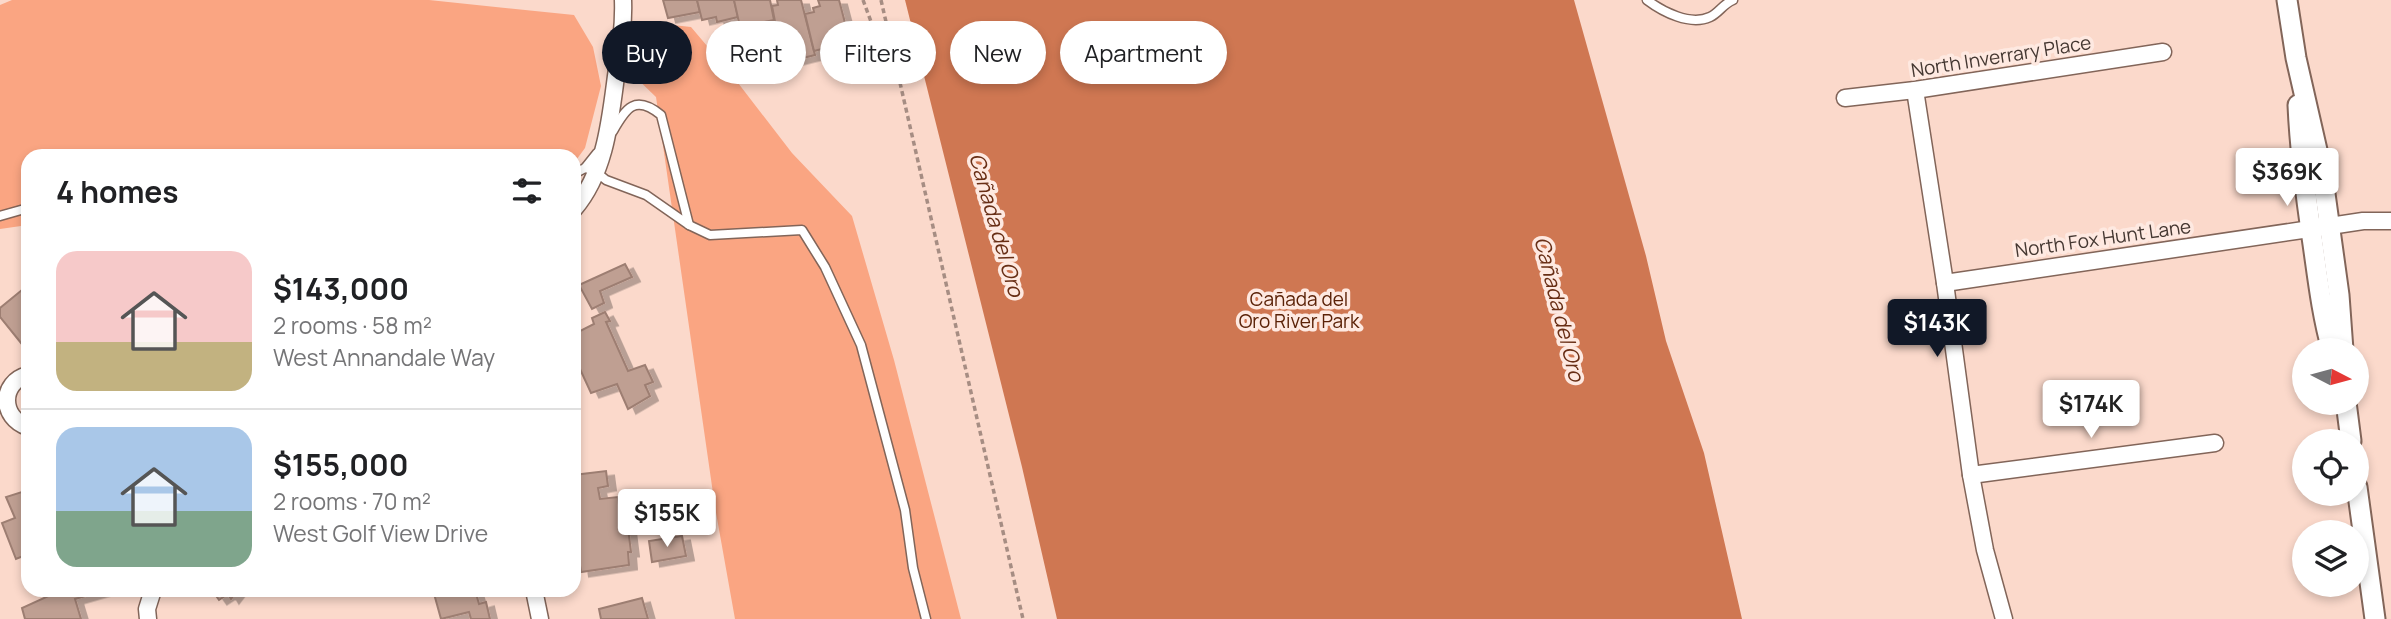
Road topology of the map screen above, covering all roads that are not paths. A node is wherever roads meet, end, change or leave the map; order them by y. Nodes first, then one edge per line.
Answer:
1 (623, 0) edge
2 (1647, 0) edge
3 (1733, 0) edge
4 (2287, 0) edge
5 (2163, 52) dead end
6 (1915, 90) junction
7 (1845, 98) dead end
8 (607, 140) junction
9 (590, 169) junction
10 (581, 172) edge
11 (581, 201) edge
12 (21, 210) edge
13 (0, 216) edge
14 (2391, 221) edge
15 (689, 225) junction
16 (2320, 228) junction
17 (1945, 283) junction
18 (2329, 338) edge
19 (2343, 338) edge
20 (21, 378) edge
21 (21, 424) edge
22 (2216, 443) dead end
23 (1970, 475) junction
24 (2360, 506) edge
25 (151, 597) edge
26 (535, 597) edge
27 (148, 619) edge
28 (540, 619) edge
29 (926, 619) edge
30 (2004, 619) edge
31 (2375, 619) edge

1 - 8 street
2 - 3 lane
4 - 16 street
5 - 6 street, North Inverrary Place
6 - 7 street, North Inverrary Place
6 - 17 street
8 - 9 street
8 - 15 lane
9 - 10 lane
9 - 11 street
9 - 15 lane
12 - 13 lane
14 - 16 street, North Fox Hunt Lane
15 - 29 lane
16 - 17 street, North Fox Hunt Lane
16 - 18 street
16 - 19 street
17 - 23 street
20 - 21 street
22 - 23 street
23 - 30 street
24 - 31 street
25 - 27 street
26 - 28 street

